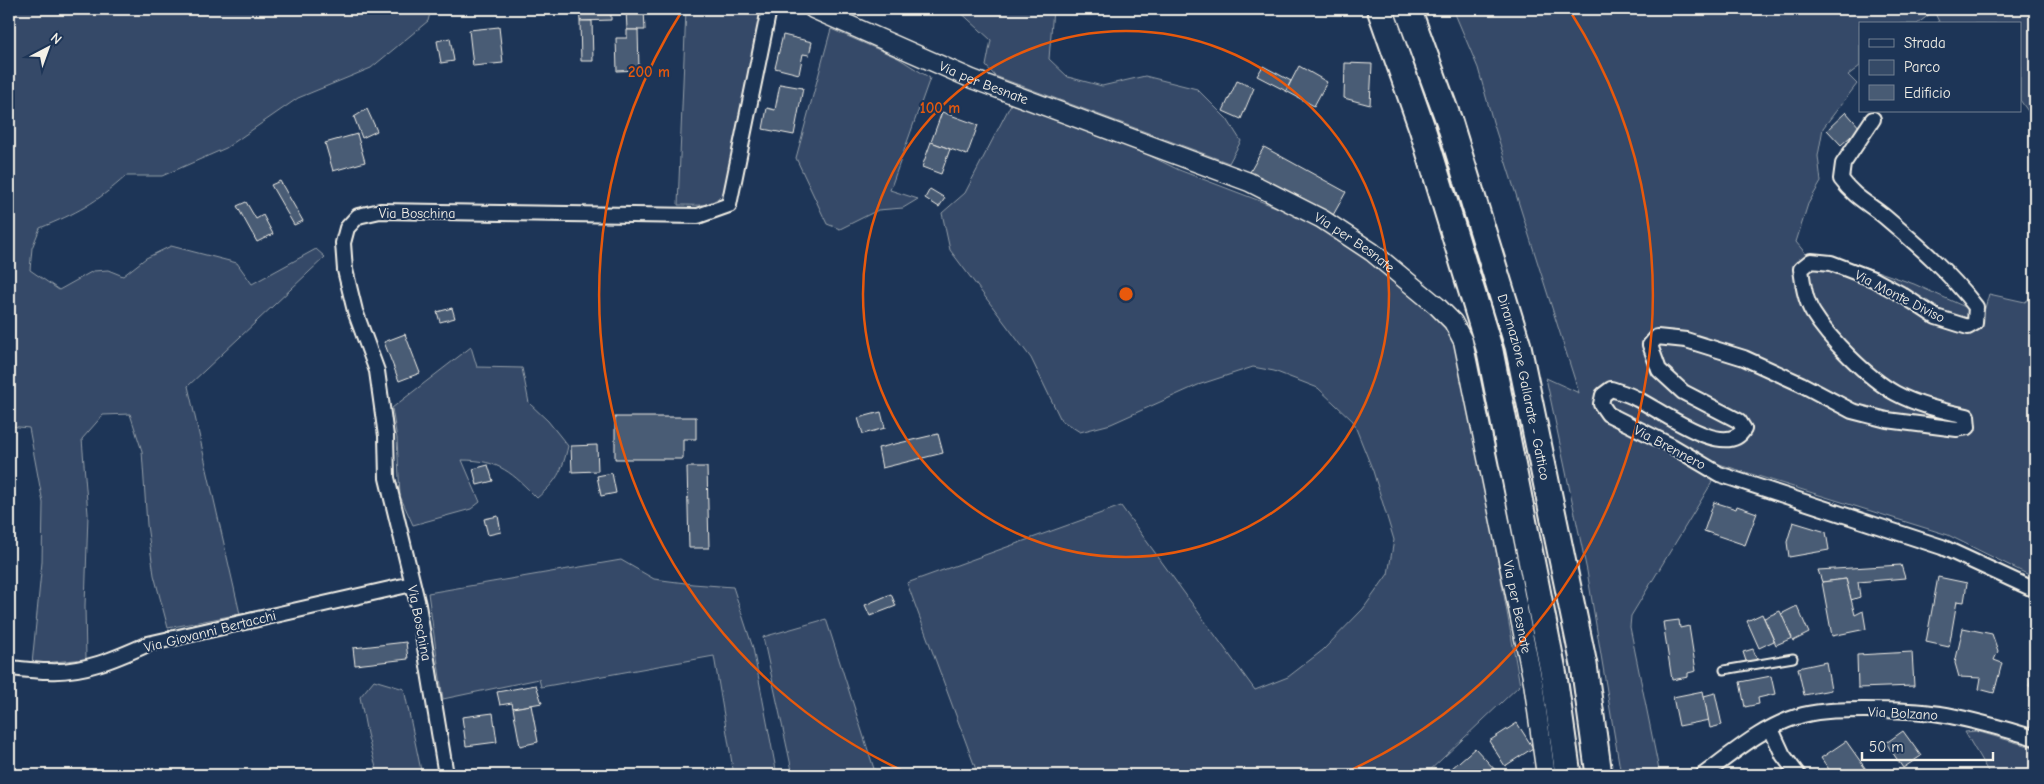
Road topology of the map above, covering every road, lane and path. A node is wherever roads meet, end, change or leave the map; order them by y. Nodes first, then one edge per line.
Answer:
1 (770, 9) edge
2 (813, 9) edge
3 (1380, 9) edge
4 (1408, 9) edge
5 (1873, 120) dead end
6 (1657, 337) joint
7 (412, 584) junction
8 (2035, 590) edge
9 (1793, 658) dead end
10 (9, 668) edge
11 (1724, 670) dead end
12 (1771, 728) junction
13 (2035, 738) edge
14 (446, 775) edge
15 (1546, 775) edge
16 (1568, 775) edge
17 (1599, 775) edge
18 (1703, 775) edge
19 (1798, 775) edge

1 - 7 street, Via Boschina
2 - 15 street, Via per Besnate
3 - 16 highway, Diramazione Gallarate - Gattico
4 - 17 highway, Diramazione Gallarate - Gattico
5 - 6 street, Via Monte Diviso
6 - 8 street, Via Brennero
7 - 10 street, Via Giovanni Bertacchi
7 - 14 street, Via Boschina
9 - 11 lane
12 - 13 street, Via Bolzano
12 - 18 street, Via Bolzano
12 - 19 street

